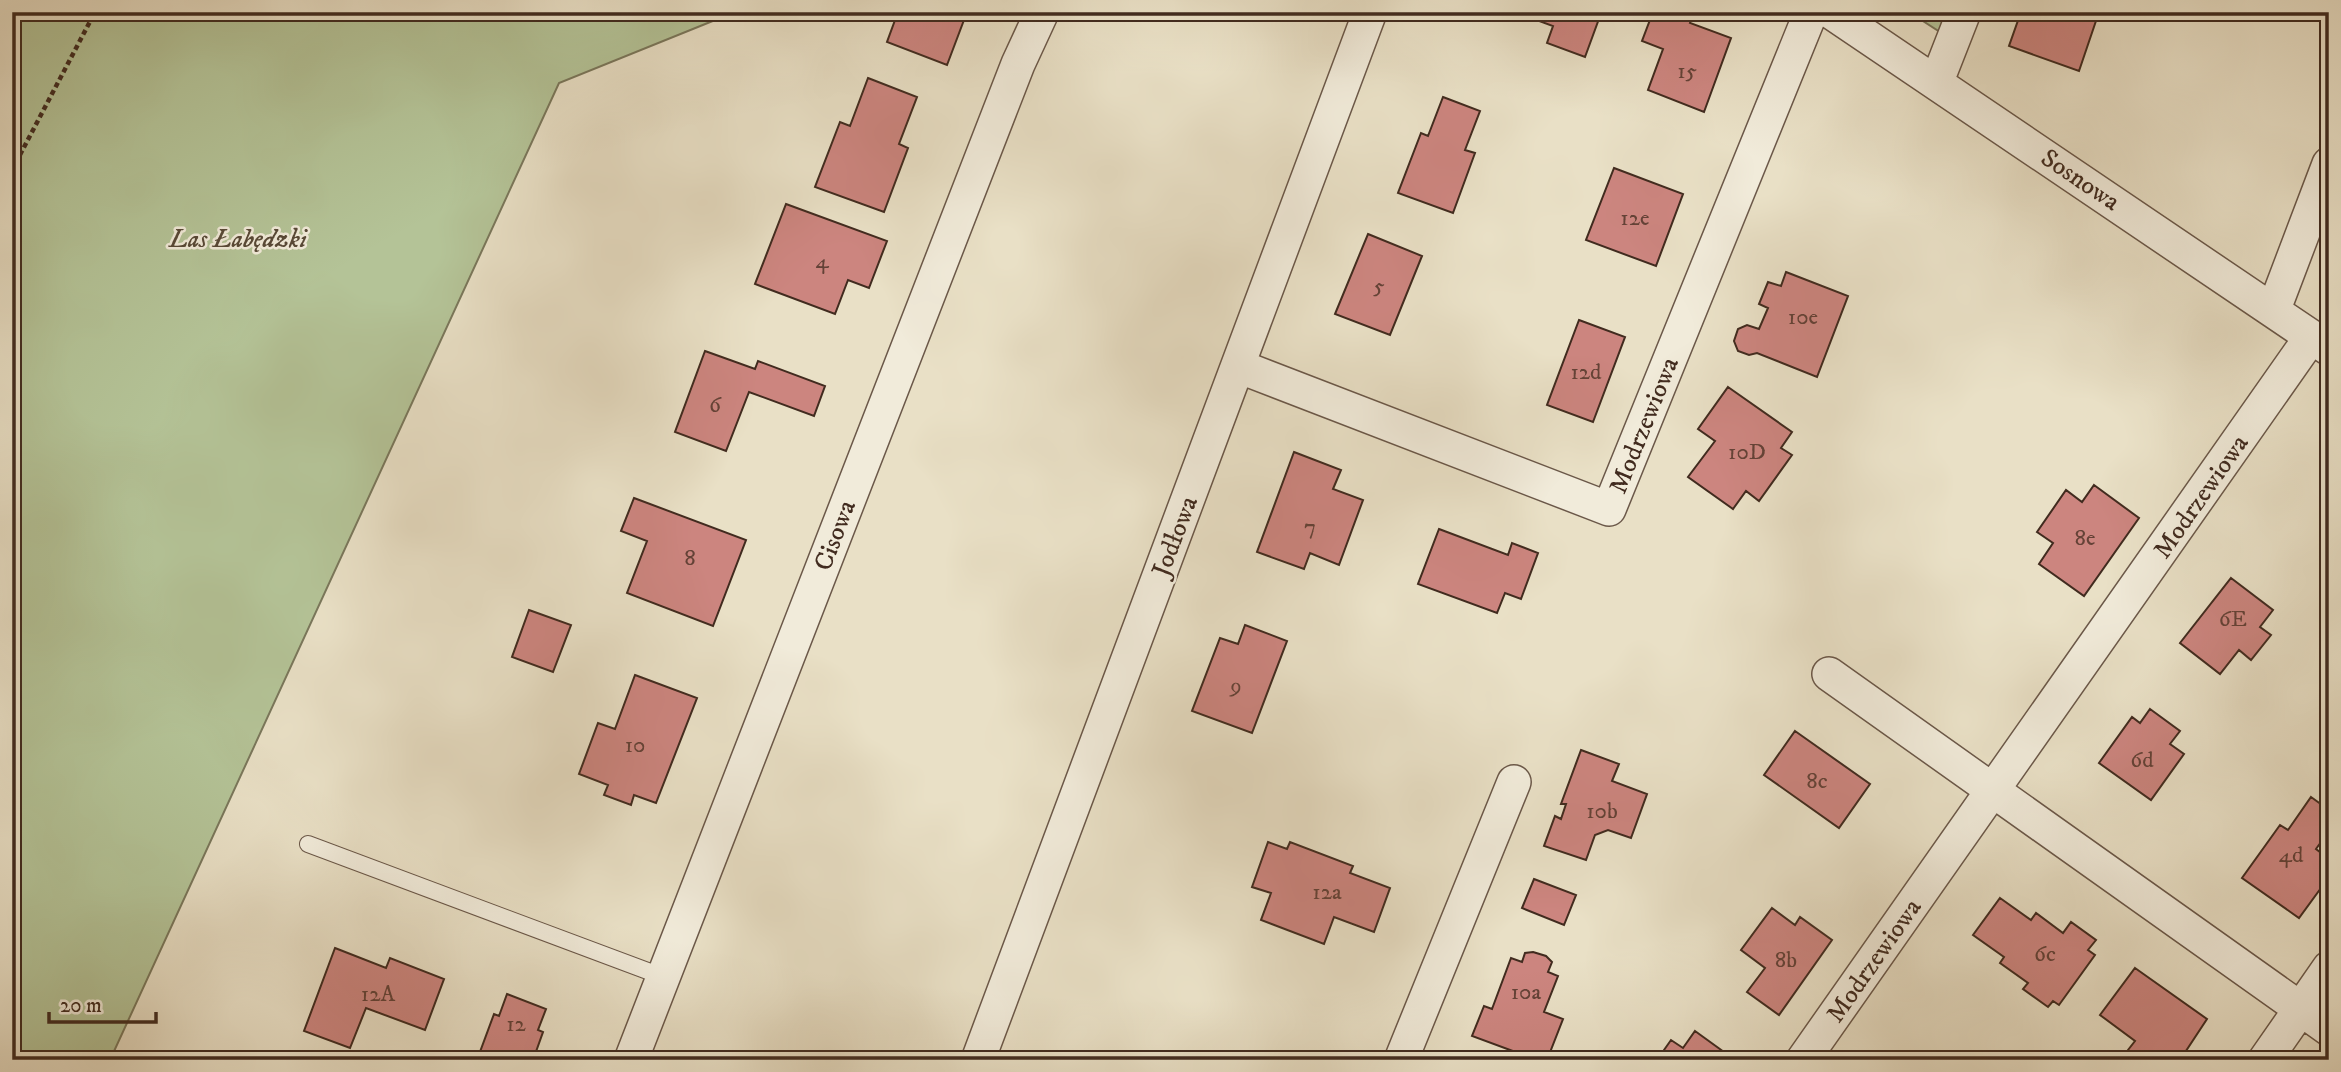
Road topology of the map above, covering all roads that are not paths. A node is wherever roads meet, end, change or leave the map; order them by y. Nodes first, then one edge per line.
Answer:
1 (1042, 12) edge
2 (1370, 12) edge
3 (1811, 12) edge
4 (1831, 12) edge
5 (1964, 12) edge
6 (1937, 81) junction
7 (2329, 164) edge
8 (2274, 309) junction
9 (2320, 342) edge
10 (1238, 366) junction
11 (1829, 674) dead end
12 (1514, 782) dead end
13 (1991, 792) junction
14 (308, 844) dead end
15 (2329, 968) edge
16 (661, 976) junction
17 (2299, 1010) junction
18 (2329, 1029) edge
19 (631, 1060) edge
20 (978, 1060) edge
21 (1401, 1060) edge
22 (1803, 1060) edge
23 (2264, 1060) edge

1 - 16 street, Cisowa
2 - 10 street, Jodłowa
3 - 10 street, Modrzewiowa
4 - 6 street, Sosnowa
5 - 6 street
6 - 8 street, Sosnowa
7 - 8 street
8 - 9 street, Sosnowa
9 - 13 street, Modrzewiowa
10 - 20 street, Jodłowa
11 - 13 street
12 - 21 street
13 - 17 street
13 - 22 street, Modrzewiowa
14 - 16 lane
15 - 17 street
16 - 19 street, Cisowa
17 - 18 street
17 - 23 street

